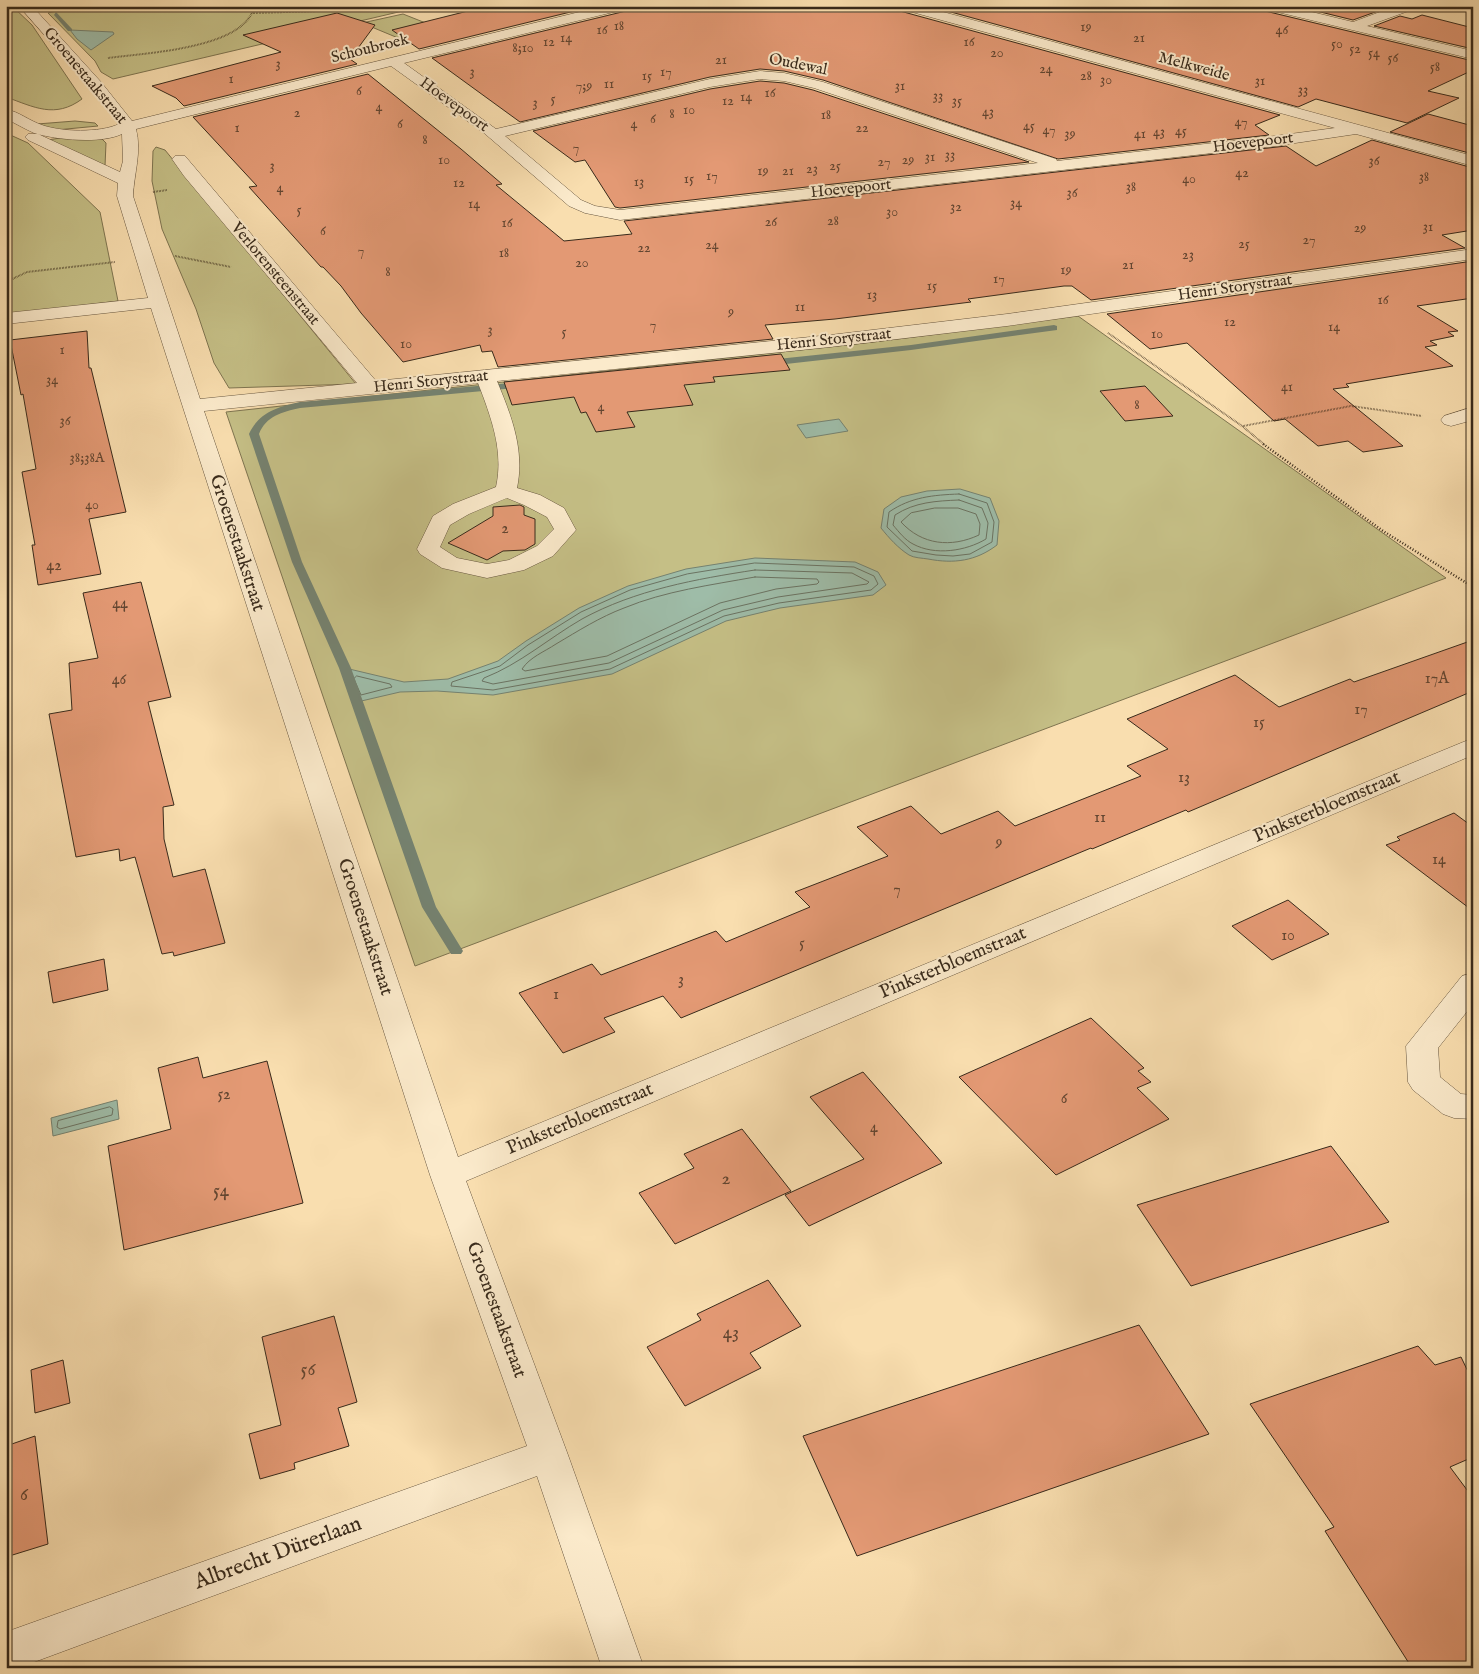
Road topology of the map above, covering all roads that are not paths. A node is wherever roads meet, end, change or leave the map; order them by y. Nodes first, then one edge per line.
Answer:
1 (26, 6) edge
2 (621, 6) edge
3 (906, 6) edge
4 (1270, 6) edge
5 (1409, 6) edge
6 (1354, 26) junction
7 (1473, 55) edge
8 (394, 62) junction
9 (7, 113) edge
10 (55, 117) dead end
11 (105, 118) dead end
12 (128, 126) junction
13 (1357, 129) junction
14 (493, 134) junction
15 (180, 158) dead end
16 (1473, 161) edge
17 (1061, 165) junction
18 (126, 189) junction
19 (1473, 254) edge
20 (158, 302) junction
21 (6, 319) edge
22 (488, 384) junction
23 (371, 388) junction
24 (192, 406) junction
25 (1473, 413) edge
26 (1451, 420) road end
27 (506, 491) junction
28 (1468, 754) edge
29 (1473, 983) edge
30 (1473, 1107) edge
31 (447, 1175) junction
32 (549, 1455) junction
33 (6, 1652) edge
34 (623, 1668) edge

1 - 12 street, Groenestaakstraat
2 - 8 street, Schoubroek
3 - 13 street, Melkweide
4 - 6 street
5 - 6 street
6 - 7 street
8 - 12 street, Schoubroek
8 - 14 street, Hoevepoort
9 - 10 street
9 - 12 street, Schoubroek
9 - 18 street
11 - 12 street
12 - 18 street, Groenestaakstraat
13 - 16 street, Melkweide
13 - 17 street, Hoevepoort
14 - 17 street, Oudewal
14 - 17 street, Hoevepoort
15 - 23 street, Verlorensteenstraat
18 - 20 street, Groenestaakstraat
19 - 22 street, Henri Storystraat
20 - 21 street
20 - 24 street, Groenestaakstraat
22 - 23 street, Henri Storystraat
22 - 27 street
23 - 24 street, Henri Storystraat
24 - 31 street, Groenestaakstraat
25 - 26 street
27 - 27 street
28 - 31 street, Pinksterbloemstraat
29 - 30 street
31 - 32 street, Groenestaakstraat
32 - 33 street, Albrecht Dürerlaan
32 - 34 street, Groenestaakstraat

